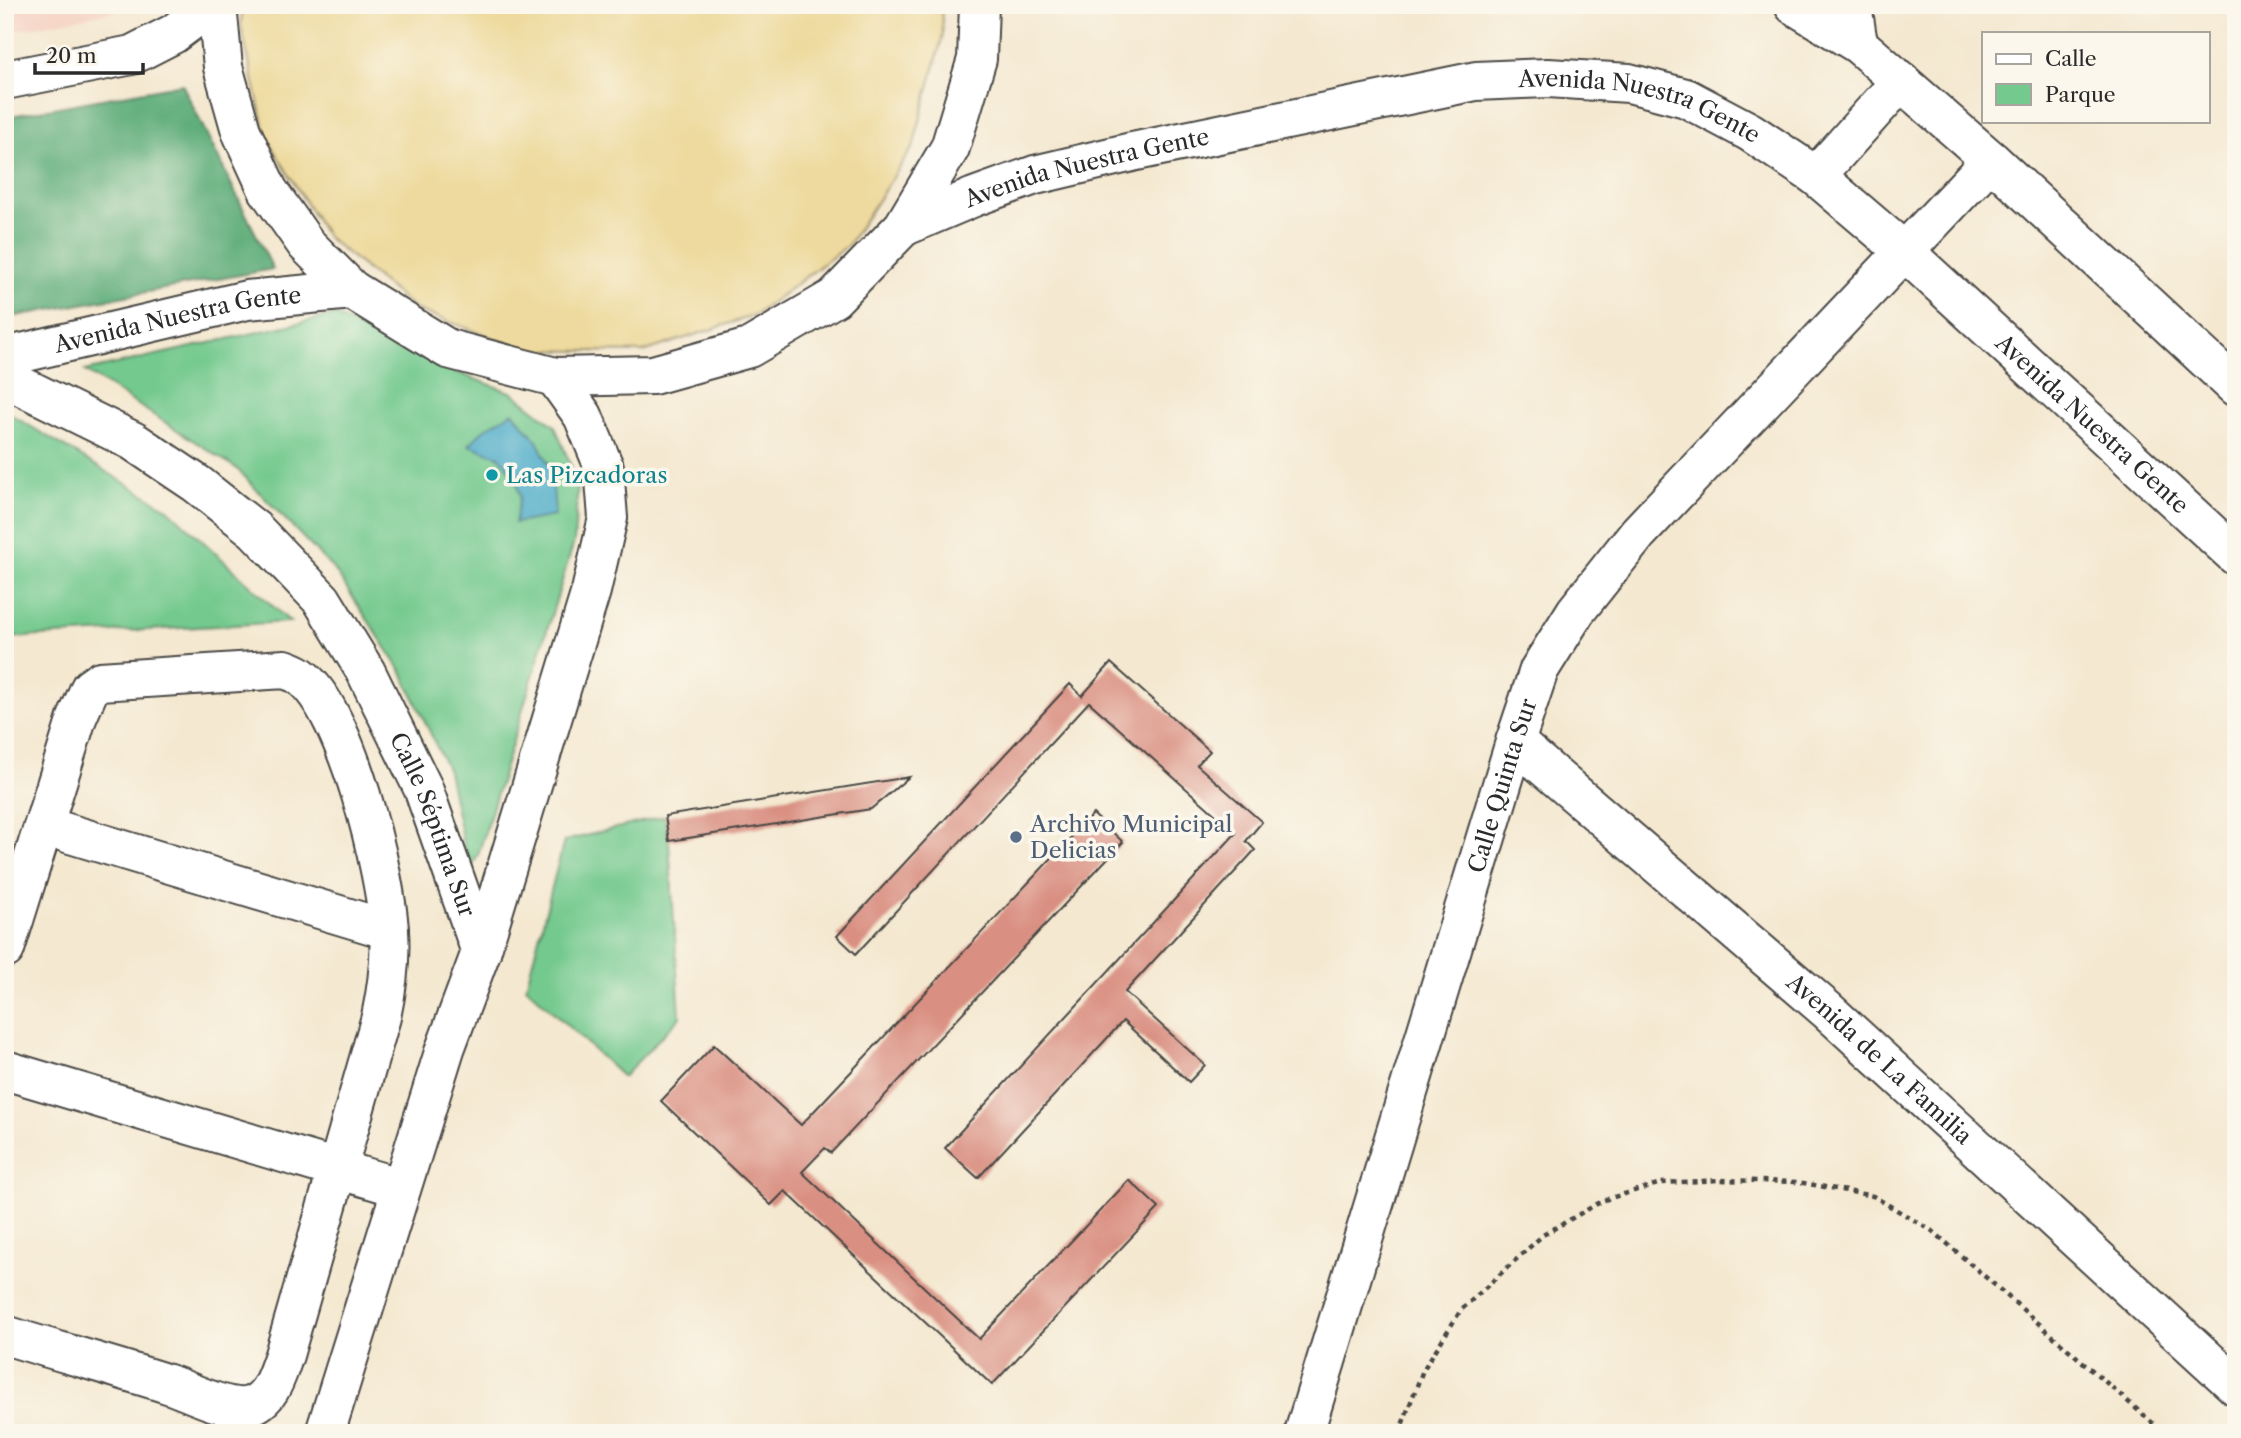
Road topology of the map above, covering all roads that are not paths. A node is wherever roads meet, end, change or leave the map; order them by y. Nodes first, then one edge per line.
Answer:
1 (215, 5) edge
2 (979, 5) edge
3 (1794, 5) edge
4 (1852, 5) edge
5 (1858, 44) junction
6 (5, 80) edge
7 (1901, 82) junction
8 (1991, 160) junction
9 (1816, 176) junction
10 (903, 227) junction
11 (1906, 253) junction
12 (352, 290) junction
13 (5, 357) edge
14 (555, 377) junction
15 (5, 378) edge
16 (2236, 387) edge
17 (2236, 556) edge
18 (1515, 743) junction
19 (44, 826) junction
20 (389, 930) junction
21 (5, 949) edge
22 (481, 952) junction
23 (5, 1070) edge
24 (337, 1169) junction
25 (401, 1188) junction
26 (5, 1335) edge
27 (2236, 1386) edge
28 (325, 1433) edge
29 (1304, 1433) edge

1 - 6 main road
1 - 12 main road
2 - 10 main road
3 - 5 main road
4 - 5 main road
5 - 7 main road
7 - 8 main road
7 - 9 main road
8 - 11 main road, Calle Quinta Sur
8 - 16 main road
9 - 10 main road, Avenida Nuestra Gente
9 - 11 main road, Avenida Nuestra Gente
10 - 14 main road
11 - 17 main road, Avenida Nuestra Gente
11 - 18 main road, Calle Quinta Sur
12 - 13 main road, Avenida Nuestra Gente
12 - 14 main road
14 - 22 main road
15 - 22 main road, Calle Séptima Sur
18 - 27 main road, Avenida de La Familia
18 - 29 main road, Calle Quinta Sur
19 - 20 main road
19 - 20 main road
19 - 21 main road
20 - 24 main road
22 - 25 main road
23 - 24 main road
24 - 25 main road
24 - 26 main road
25 - 28 main road

